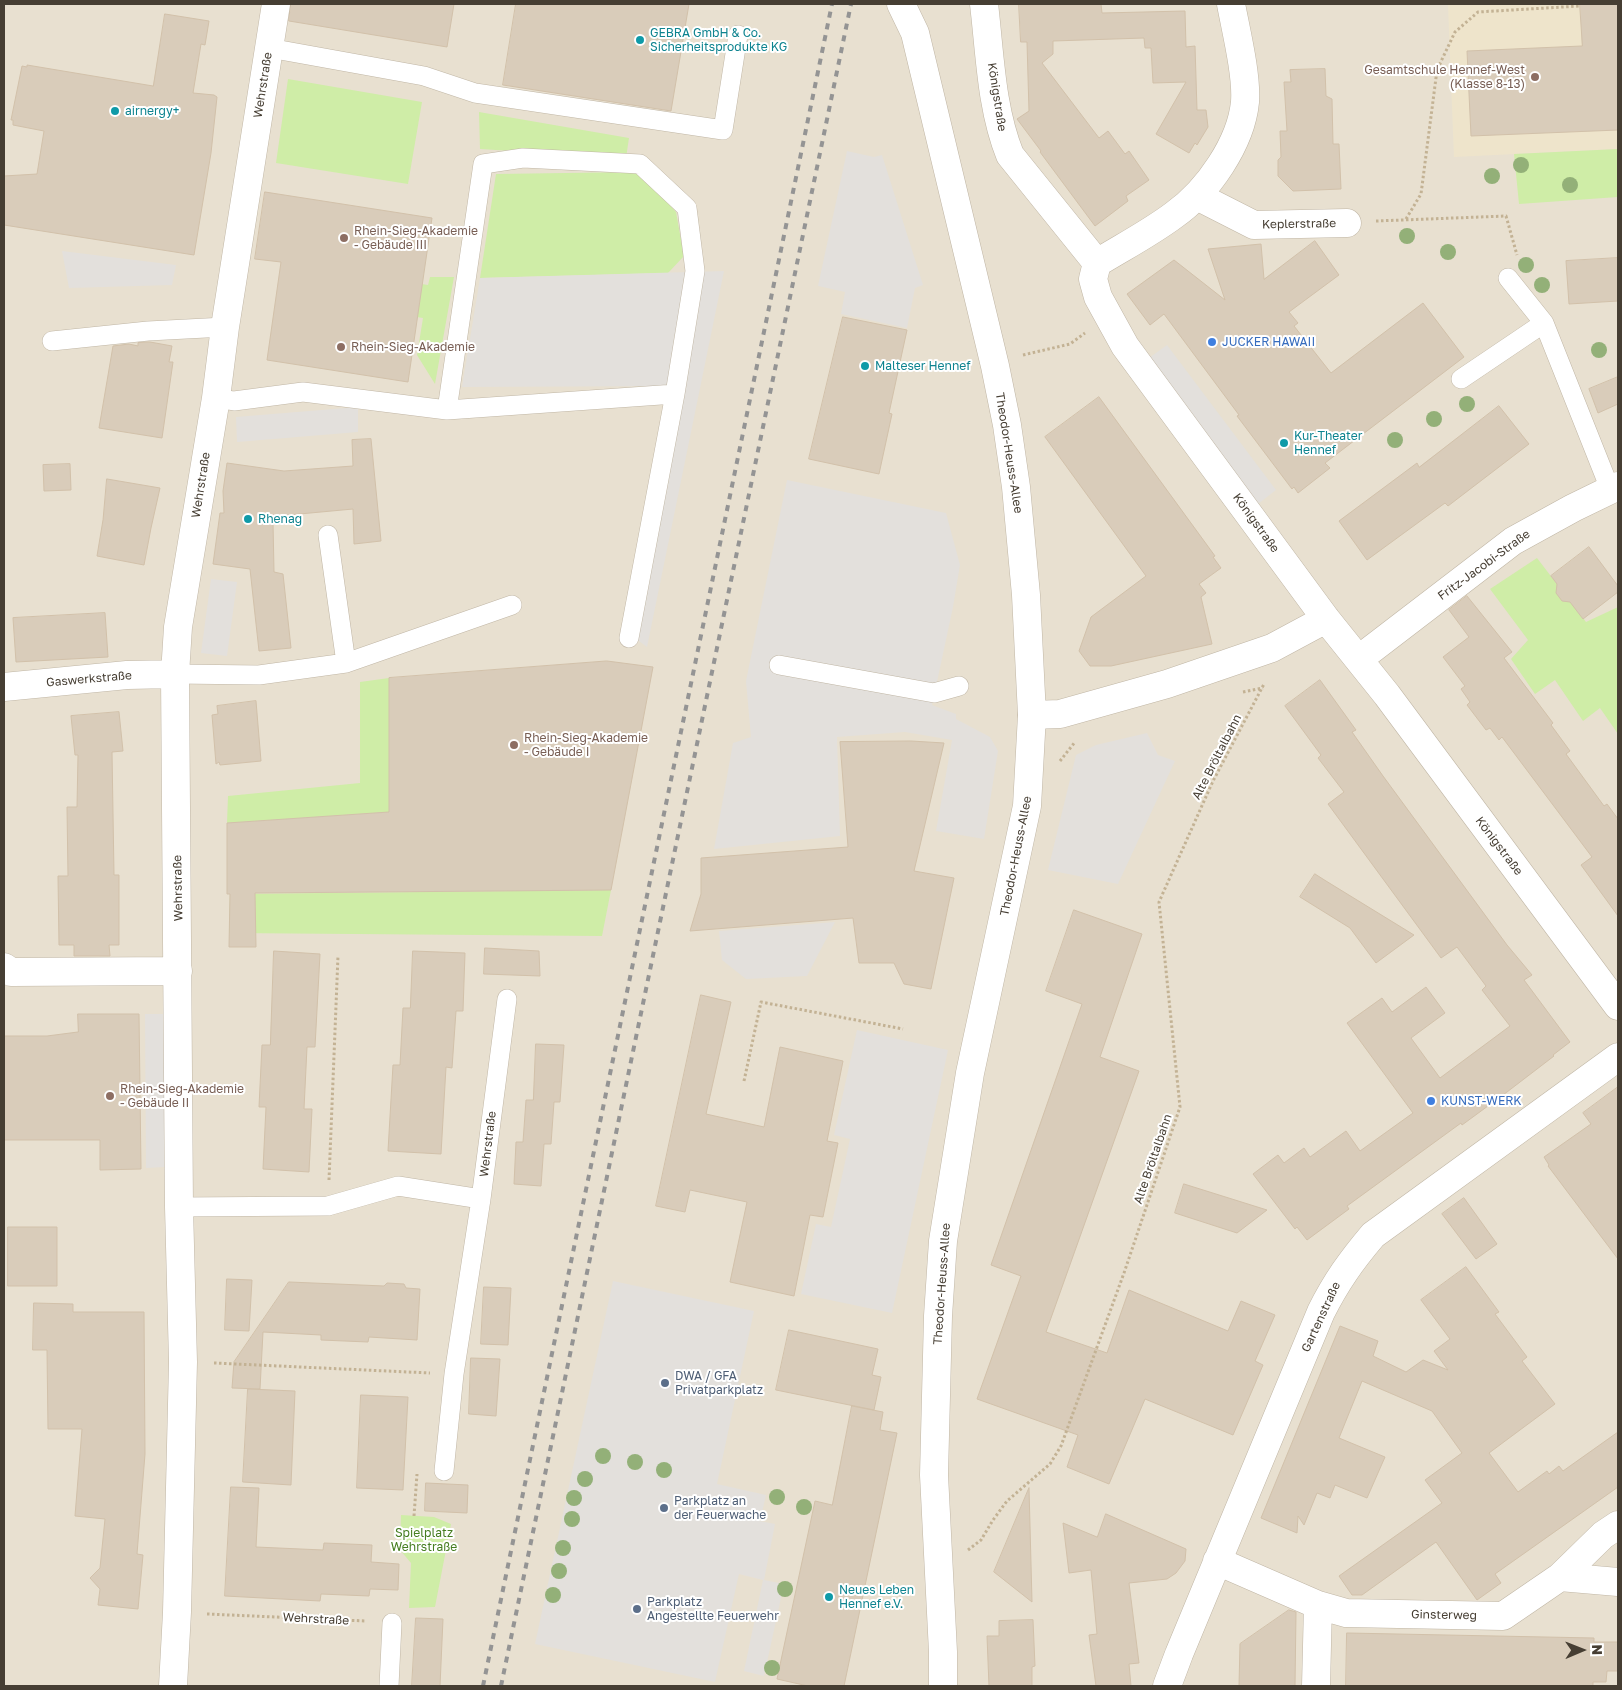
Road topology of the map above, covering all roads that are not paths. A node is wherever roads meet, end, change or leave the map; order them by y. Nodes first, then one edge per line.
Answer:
1 (276, 4) edge
2 (901, 4) edge
3 (984, 4) edge
4 (1230, 4) edge
5 (738, 35) dead end
6 (269, 48) junction
7 (1197, 196) junction
8 (1347, 223) road end
9 (1097, 264) junction
10 (1508, 278) road end
11 (1544, 323) junction
12 (225, 327) junction
13 (52, 341) dead end
14 (1461, 379) dead end
15 (675, 394) junction
16 (216, 398) junction
17 (447, 410) junction
18 (1614, 487) edge
19 (328, 534) dead end
20 (512, 605) dead end
21 (1326, 619) junction
22 (629, 638) dead end
23 (1359, 658) junction
24 (346, 663) junction
25 (780, 665) dead end
26 (175, 674) junction
27 (959, 686) dead end
28 (4, 687) edge
29 (1032, 715) junction
30 (4, 967) edge
31 (178, 971) junction
32 (507, 999) dead end
33 (1618, 1006) edge
34 (1618, 1057) edge
35 (481, 1199) junction
36 (179, 1207) junction
37 (444, 1471) dead end
38 (1618, 1524) edge
39 (1217, 1561) junction
40 (1560, 1577) junction
41 (1618, 1582) edge
42 (1318, 1604) junction
43 (392, 1623) road end
44 (173, 1686) edge
45 (389, 1686) edge
46 (943, 1686) edge
47 (1167, 1686) edge
48 (1316, 1686) edge

1 - 6 street, Wehrstraße
2 - 29 street, Theodor-Heuss-Allee
3 - 9 street, Königstraße
4 - 7 street
5 - 6 lane
6 - 12 street, Wehrstraße
7 - 8 street, Keplerstraße
7 - 9 street
9 - 21 street, Königstraße
10 - 11 lane
11 - 14 lane
11 - 18 lane
12 - 13 lane
12 - 16 street, Wehrstraße
15 - 17 lane
15 - 17 lane
15 - 22 lane
16 - 17 lane
16 - 26 street, Wehrstraße
18 - 23 street, Fritz-Jacobi-Straße
19 - 24 lane
20 - 24 lane
21 - 23 street, Königstraße
21 - 29 street
23 - 33 street, Königstraße
24 - 26 lane
25 - 27 lane
26 - 28 street, Gaswerkstraße
26 - 31 street, Wehrstraße
29 - 46 street, Theodor-Heuss-Allee
30 - 31 street
31 - 36 street, Wehrstraße
32 - 35 lane, Wehrstraße
34 - 39 street, Gartenstraße
35 - 36 lane
35 - 37 lane, Wehrstraße
36 - 44 street, Wehrstraße
38 - 40 street, Ginsterweg
39 - 42 street, Ginsterweg
39 - 47 street, Gartenstraße
40 - 41 street
40 - 42 street, Ginsterweg
42 - 48 street
43 - 45 lane

